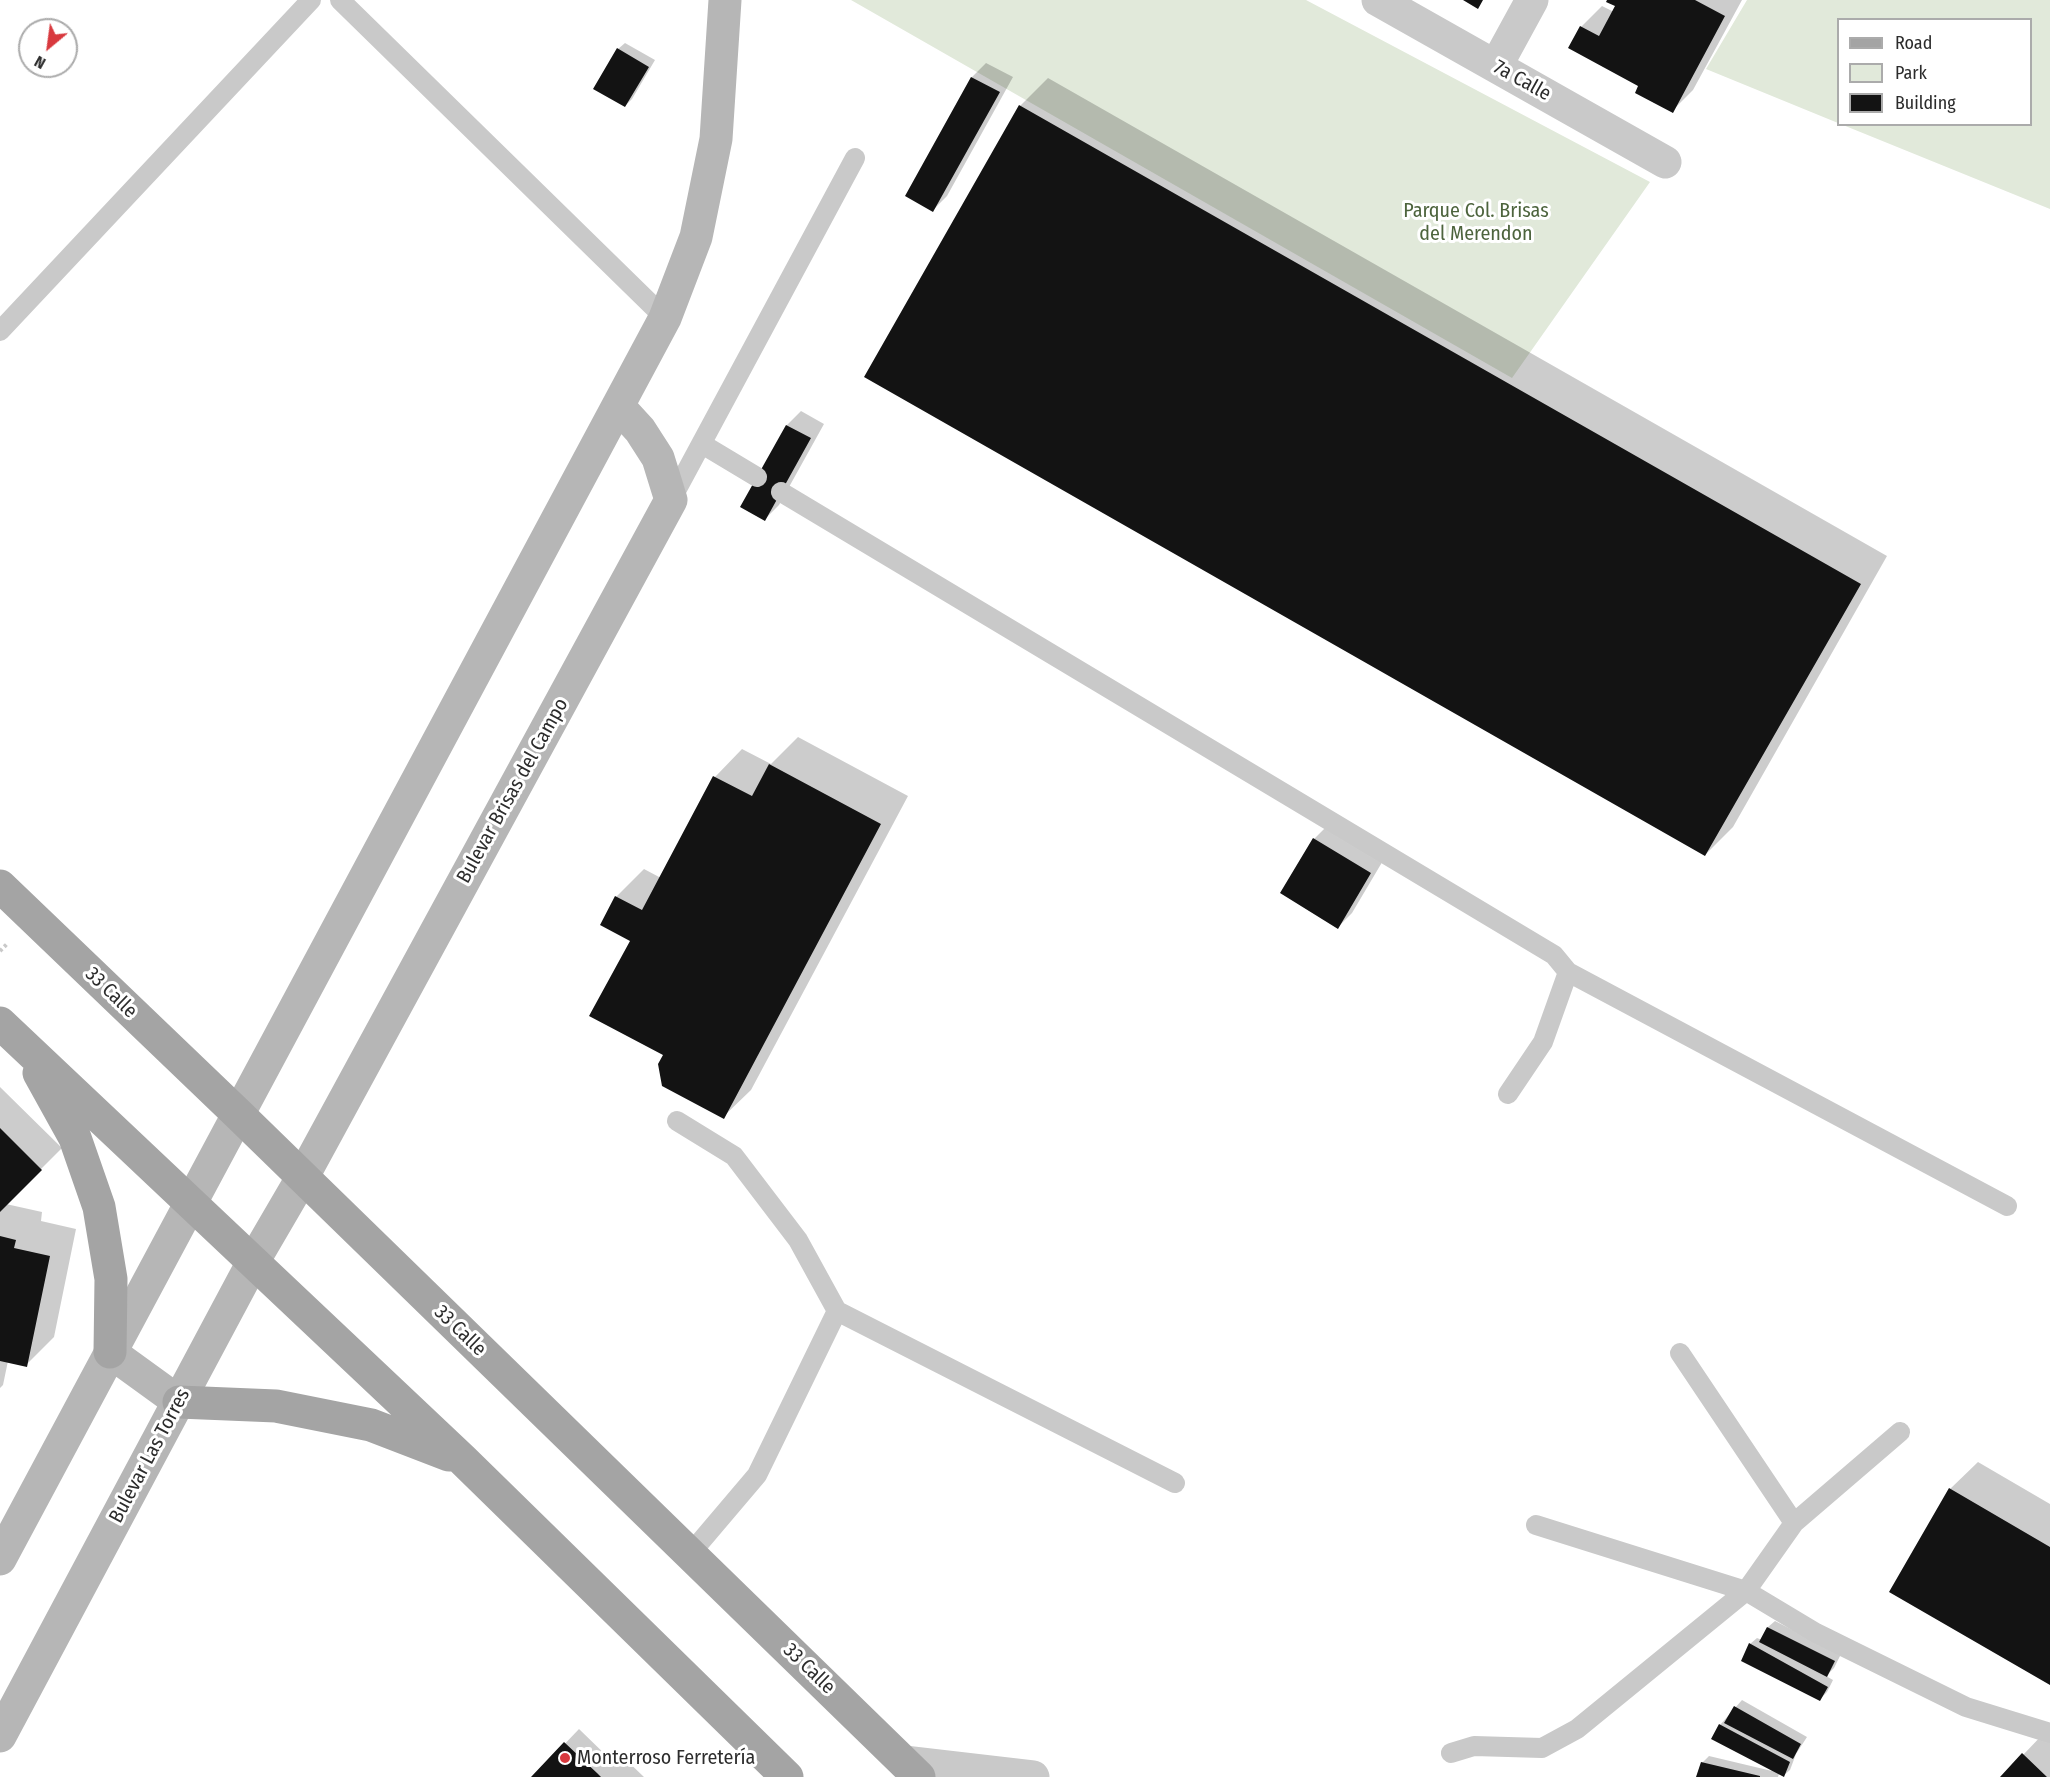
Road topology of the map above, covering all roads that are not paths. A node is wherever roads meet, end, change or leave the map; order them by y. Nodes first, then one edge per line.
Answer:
1 (311, 0) edge
2 (340, 0) edge
3 (725, 0) edge
4 (1378, 0) edge
5 (1532, 0) edge
6 (1496, 66) junction
7 (855, 158) dead end
8 (1665, 162) dead end
9 (665, 318) junction
10 (0, 331) edge
11 (618, 406) junction
12 (702, 444) junction
13 (757, 477) dead end
14 (781, 492) dead end
15 (671, 500) junction
16 (0, 886) edge
17 (1568, 972) junction
18 (0, 1024) edge
19 (1508, 1094) dead end
20 (238, 1114) junction
21 (678, 1121) dead end
22 (302, 1178) junction
23 (191, 1203) junction
24 (2007, 1206) dead end
25 (253, 1262) junction
26 (837, 1311) junction
27 (110, 1352) junction
28 (1680, 1353) dead end
29 (179, 1402) junction
30 (1900, 1432) dead end
31 (463, 1460) junction
32 (1175, 1484) dead end
33 (1794, 1523) junction
34 (1536, 1526) dead end
35 (690, 1554) junction
36 (0, 1559) edge
37 (1746, 1591) junction
38 (2050, 1733) edge
39 (0, 1736) edge
40 (1451, 1753) dead end
41 (912, 1770) edge
42 (787, 1777) edge
43 (1033, 1777) edge

1 - 10 lane
2 - 9 lane
3 - 9 street
4 - 6 street, 7a Calle
5 - 6 street
6 - 8 street, 7a Calle
7 - 12 lane
9 - 11 street
11 - 15 street
11 - 20 street
12 - 13 lane
12 - 15 lane
14 - 17 lane
15 - 22 street, Bulevar Brisas del Campo
16 - 20 main road, 33 Calle
17 - 19 lane
17 - 24 lane
18 - 23 main road
18 - 27 main road
20 - 22 main road, 33 Calle
20 - 23 street
21 - 26 lane
22 - 25 street, Bulevar Las Torres
22 - 35 main road, 33 Calle
23 - 25 main road
23 - 27 street
25 - 29 street, Bulevar Las Torres
25 - 31 main road
26 - 32 lane
26 - 35 lane
27 - 29 street
27 - 36 street
28 - 33 lane
29 - 31 main road
29 - 39 street, Bulevar Las Torres
30 - 33 lane
31 - 42 main road
33 - 37 lane
34 - 37 lane
35 - 41 main road, 33 Calle
37 - 38 lane
37 - 40 lane
41 - 43 street

